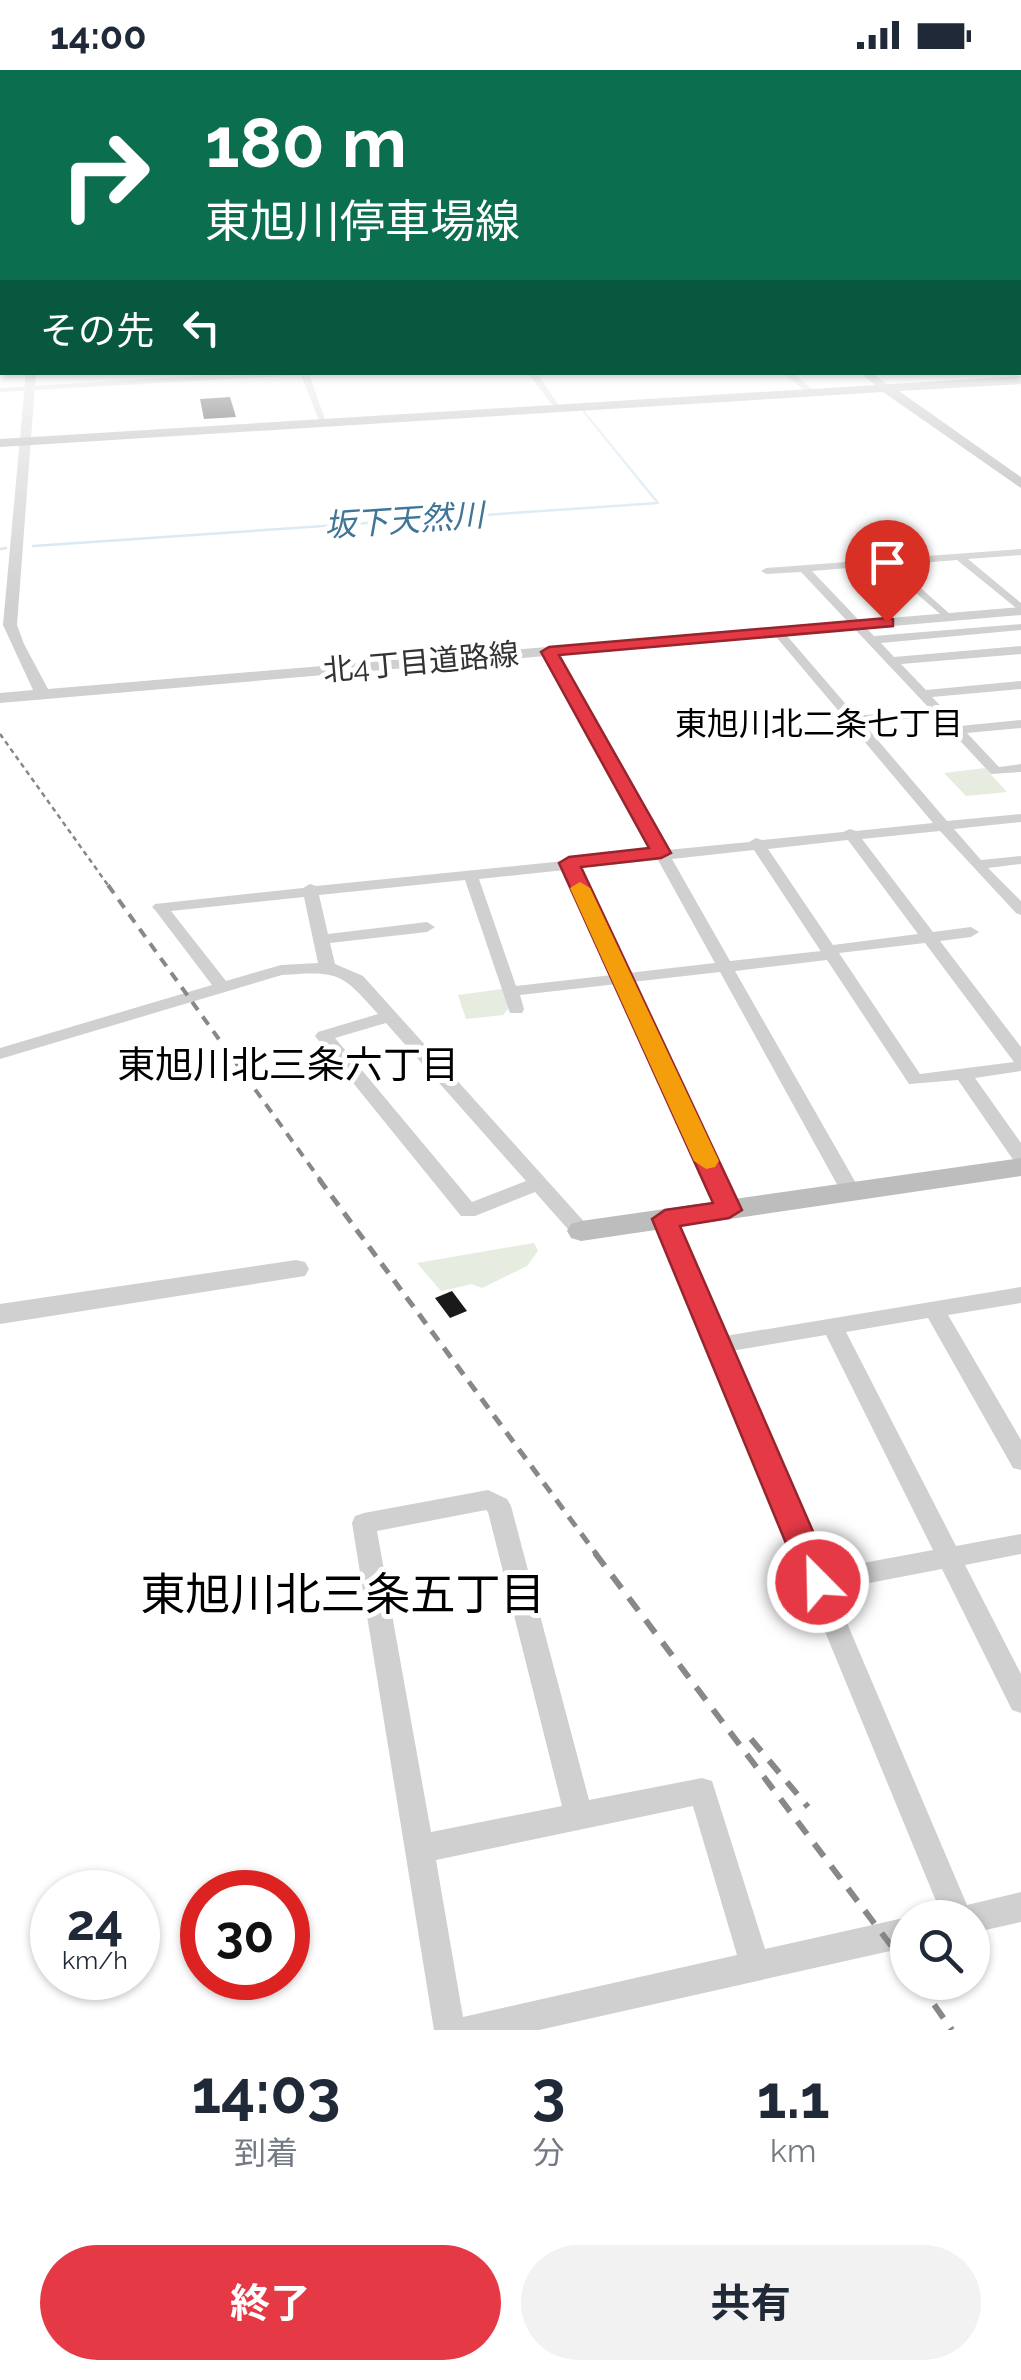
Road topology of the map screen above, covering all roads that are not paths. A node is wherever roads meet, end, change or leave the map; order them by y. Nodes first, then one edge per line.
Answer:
1 (27, 424) edge
2 (283, 424) edge
3 (937, 424) edge
4 (26, 440) junction
5 (0, 442) edge
6 (1021, 484) edge
7 (1021, 552) edge
8 (957, 556) junction
9 (886, 562) junction
10 (803, 568) junction
11 (766, 572) dead end
12 (1021, 610) edge
13 (954, 617) junction
14 (858, 625) junction
15 (1021, 627) edge
16 (979, 631) junction
17 (778, 632) junction
18 (871, 640) junction
19 (1021, 650) edge
20 (549, 652) junction
21 (1002, 652) junction
22 (890, 661) junction
23 (1021, 669) edge
24 (1021, 685) edge
25 (922, 694) junction
26 (42, 695) junction
27 (0, 698) edge
28 (939, 712) junction
29 (853, 720) junction
30 (1021, 724) edge
31 (956, 730) junction
32 (1021, 768) edge
33 (1021, 818) edge
34 (942, 825) junction
35 (850, 833) junction
36 (756, 842) junction
37 (661, 853) junction
38 (1021, 860) edge
39 (569, 863) junction
40 (977, 866) junction
41 (470, 874) junction
42 (310, 889) junction
43 (1021, 910) edge
44 (427, 927) dead end
45 (972, 932) dead end
46 (929, 938) junction
47 (322, 939) junction
48 (829, 952) junction
49 (728, 966) junction
50 (327, 967) junction
51 (621, 979) junction
52 (222, 987) junction
53 (389, 1016) junction
54 (0, 1054) edge
55 (1021, 1062) edge
56 (963, 1074) junction
57 (1021, 1157) edge
58 (1021, 1167) edge
59 (538, 1184) junction
60 (851, 1192) junction
61 (729, 1210) junction
62 (665, 1219) junction
63 (581, 1231) joint
64 (296, 1269) dead end
65 (1021, 1295) edge
66 (934, 1308) junction
67 (0, 1314) edge
68 (832, 1325) junction
69 (718, 1345) junction
70 (1021, 1461) edge
71 (1021, 1544) edge
72 (949, 1558) junction
73 (818, 1582) junction
74 (1021, 1701) edge
75 (579, 1817) junction
76 (420, 1849) junction
77 (950, 1900) edge
78 (1021, 1907) edge
79 (990, 1914) edge
80 (890, 1936) edge
81 (755, 1966) junction
82 (450, 2030) edge
83 (470, 2030) edge

1 - 4 street
2 - 4 main road
3 - 6 main road
4 - 5 main road
4 - 26 street
7 - 8 street
8 - 9 street
8 - 12 street
9 - 10 street
9 - 13 street
10 - 11 street
10 - 14 street
12 - 13 street, 北4丁目道路線
13 - 14 street, 北4丁目道路線
13 - 16 street
14 - 17 street, 北4丁目道路線
14 - 18 street
15 - 16 street
16 - 18 street
16 - 21 street
17 - 20 street, 北4丁目道路線
17 - 29 street
18 - 22 street
19 - 21 street
20 - 26 street, 北4丁目道路線
20 - 37 street
21 - 22 street
21 - 23 street
22 - 25 street
24 - 25 street
25 - 28 street
26 - 27 street, 北4丁目道路線
28 - 29 street
28 - 31 street
29 - 34 street
30 - 31 street
31 - 32 street
33 - 34 street
34 - 35 street
34 - 40 street
35 - 36 street
35 - 46 street
36 - 37 street
36 - 48 street
37 - 39 street
37 - 49 street
38 - 40 street
39 - 41 street
39 - 51 street
40 - 43 street
41 - 42 street
41 - 51 street
42 - 47 street
42 - 52 street
44 - 47 street
45 - 46 street
46 - 48 street
46 - 55 street
47 - 50 street
48 - 49 street
48 - 56 street
49 - 51 street
49 - 60 street
50 - 52 street
50 - 53 street
51 - 61 street
52 - 54 street
53 - 59 street
53 - 59 street
55 - 56 street
56 - 57 street
58 - 60 main road
59 - 63 street
60 - 61 main road
61 - 62 main road
62 - 63 main road
62 - 69 street
64 - 67 street
65 - 66 street
66 - 68 street
66 - 70 street
68 - 69 street
68 - 72 street
69 - 73 street
71 - 72 street
72 - 73 street
72 - 74 street
73 - 77 street
75 - 76 street
75 - 76 street
75 - 81 street
76 - 82 street
78 - 79 street
80 - 81 street
81 - 83 street

